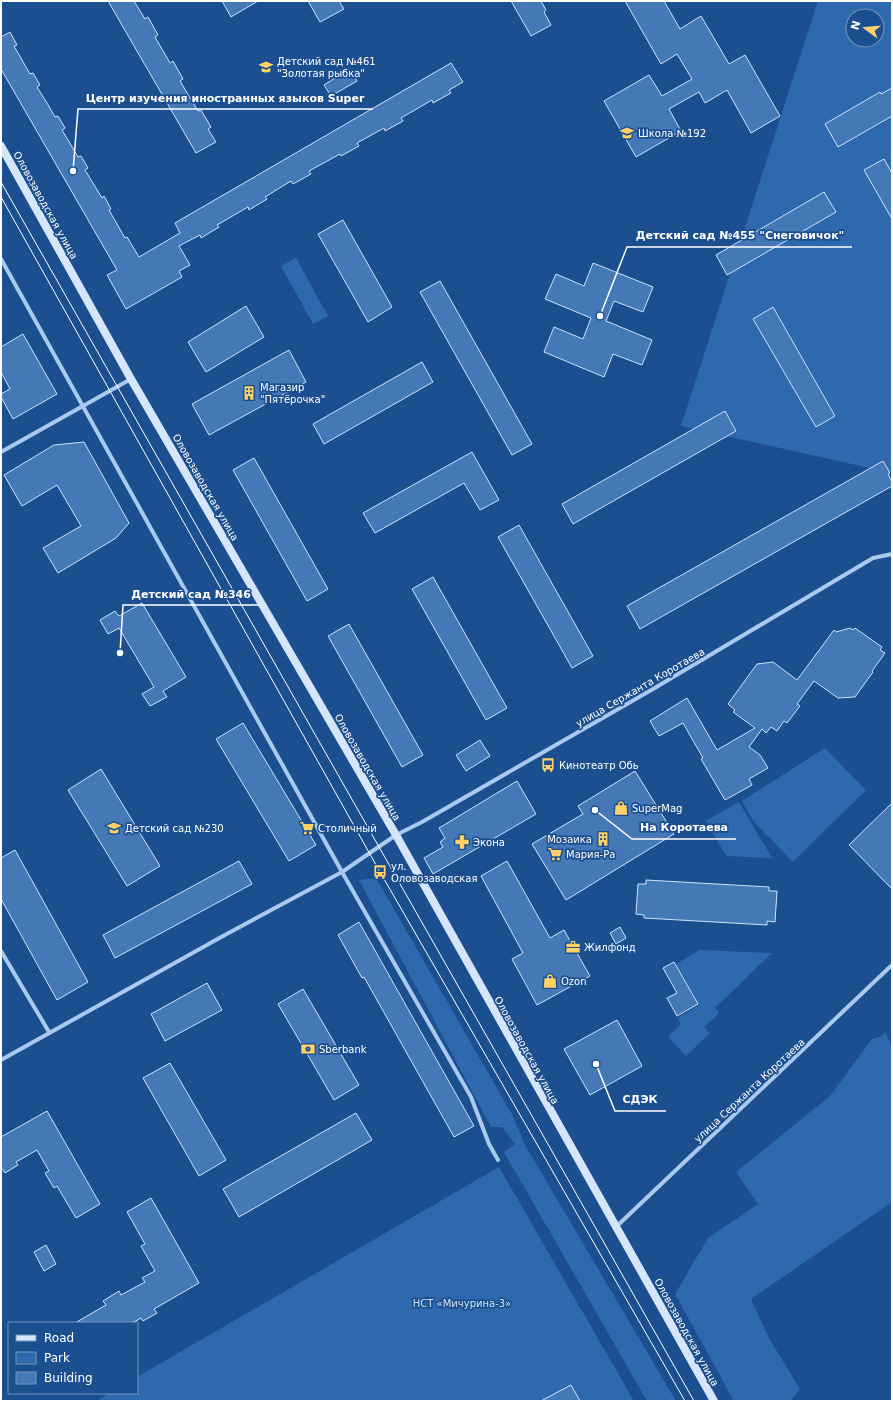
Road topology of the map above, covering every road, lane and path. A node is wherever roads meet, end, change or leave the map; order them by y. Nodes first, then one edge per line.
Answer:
1 (1, 146) edge
2 (1, 259) edge
3 (131, 378) junction
4 (83, 405) junction
5 (1, 452) edge
6 (892, 554) edge
7 (396, 835) junction
8 (342, 872) junction
9 (1, 951) edge
10 (892, 965) edge
11 (49, 1032) junction
12 (1, 1060) edge
13 (498, 1160) dead end
14 (616, 1226) junction
15 (714, 1401) edge

1 - 3 street, Оловозаводская улица
2 - 4 street
3 - 4 street
3 - 7 street, Оловозаводская улица
4 - 5 street
4 - 8 street
6 - 7 street, улица Сержанта Коротаева
7 - 8 street, улица Сержанта Коротаева
7 - 14 street, Оловозаводская улица
8 - 11 street, улица Сержанта Коротаева
8 - 13 street
9 - 11 street
10 - 14 street, улица Сержанта Коротаева
11 - 12 street, улица Сержанта Коротаева
14 - 15 street, Оловозаводская улица

